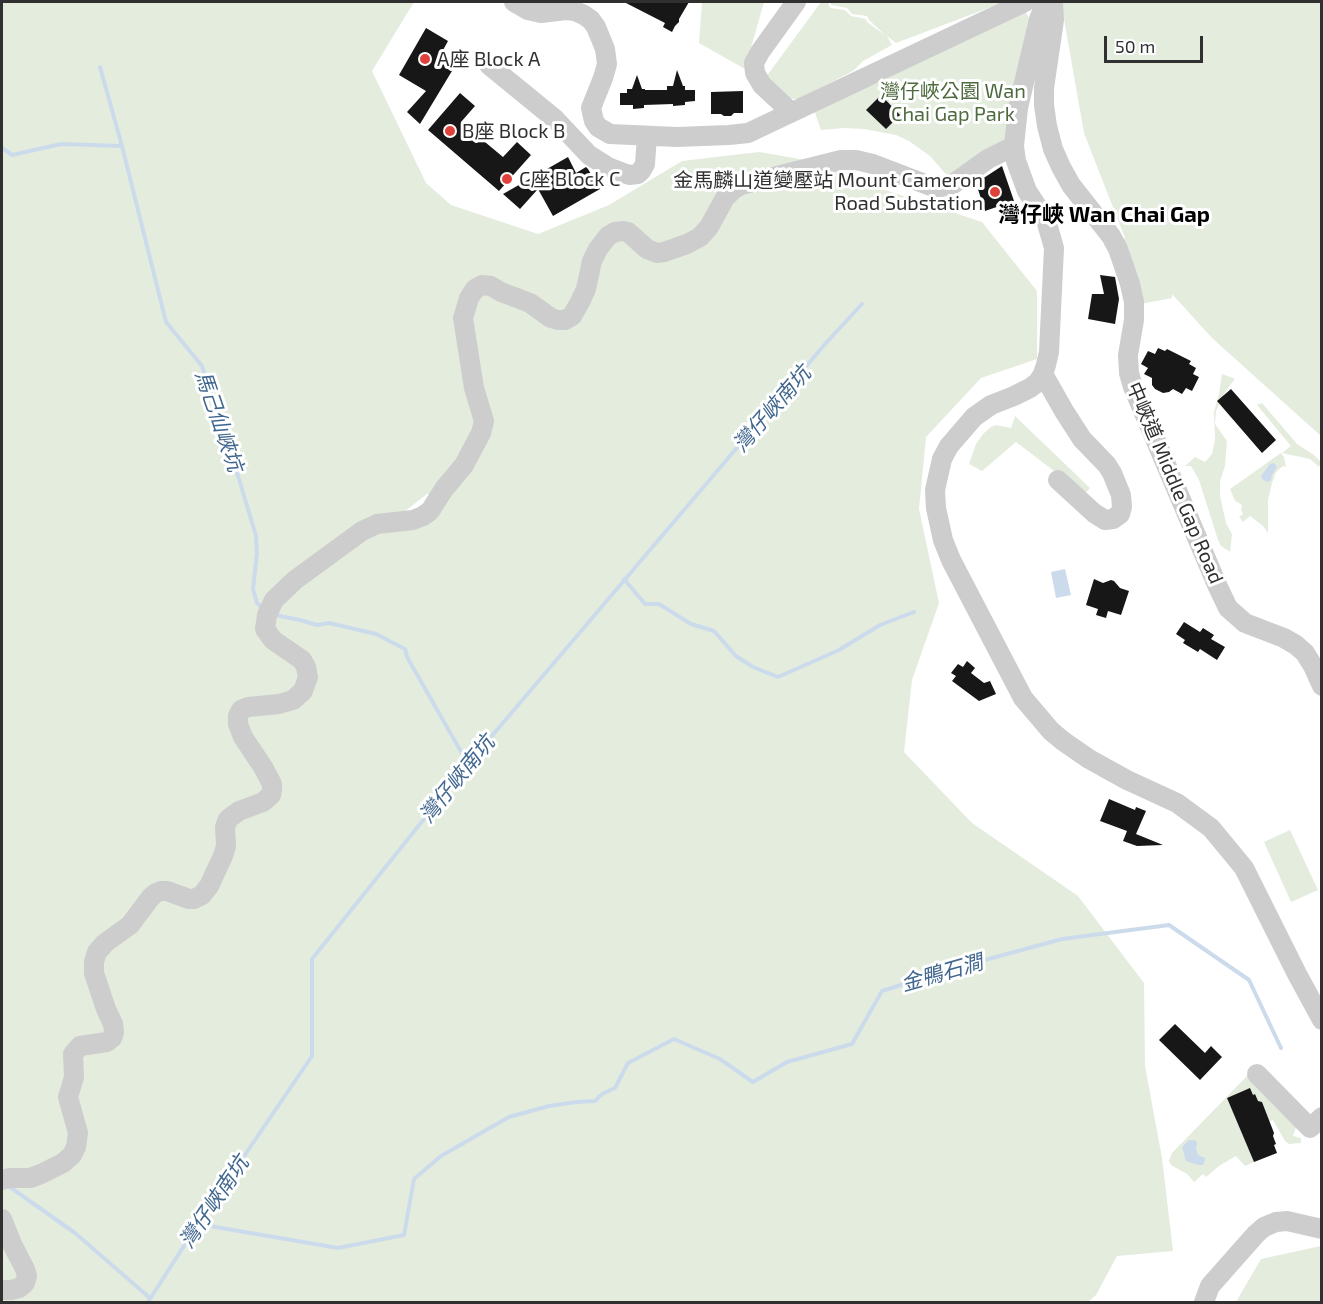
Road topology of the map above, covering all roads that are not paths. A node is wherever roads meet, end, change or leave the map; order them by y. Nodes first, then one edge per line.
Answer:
1 (514, 2) edge
2 (796, 2) edge
3 (1025, 2) edge
4 (1046, 2) edge
5 (1053, 2) edge
6 (489, 65) dead end
7 (791, 112) junction
8 (647, 136) junction
9 (1014, 146) junction
10 (1043, 374) junction
11 (1058, 480) dead end
12 (1322, 686) edge
13 (1322, 1020) edge
14 (1257, 1074) dead end
15 (1322, 1117) edge
16 (2, 1180) edge
17 (2, 1219) edge
18 (1322, 1228) edge
19 (2, 1290) edge
20 (1204, 1302) edge

1 - 8 street
2 - 7 street
3 - 7 street
4 - 9 street
5 - 12 street, 中峽道 Middle Gap Road
6 - 8 street
7 - 8 street
9 - 10 street
9 - 16 street
10 - 11 street
10 - 13 street
14 - 15 street
17 - 19 street
18 - 20 street

